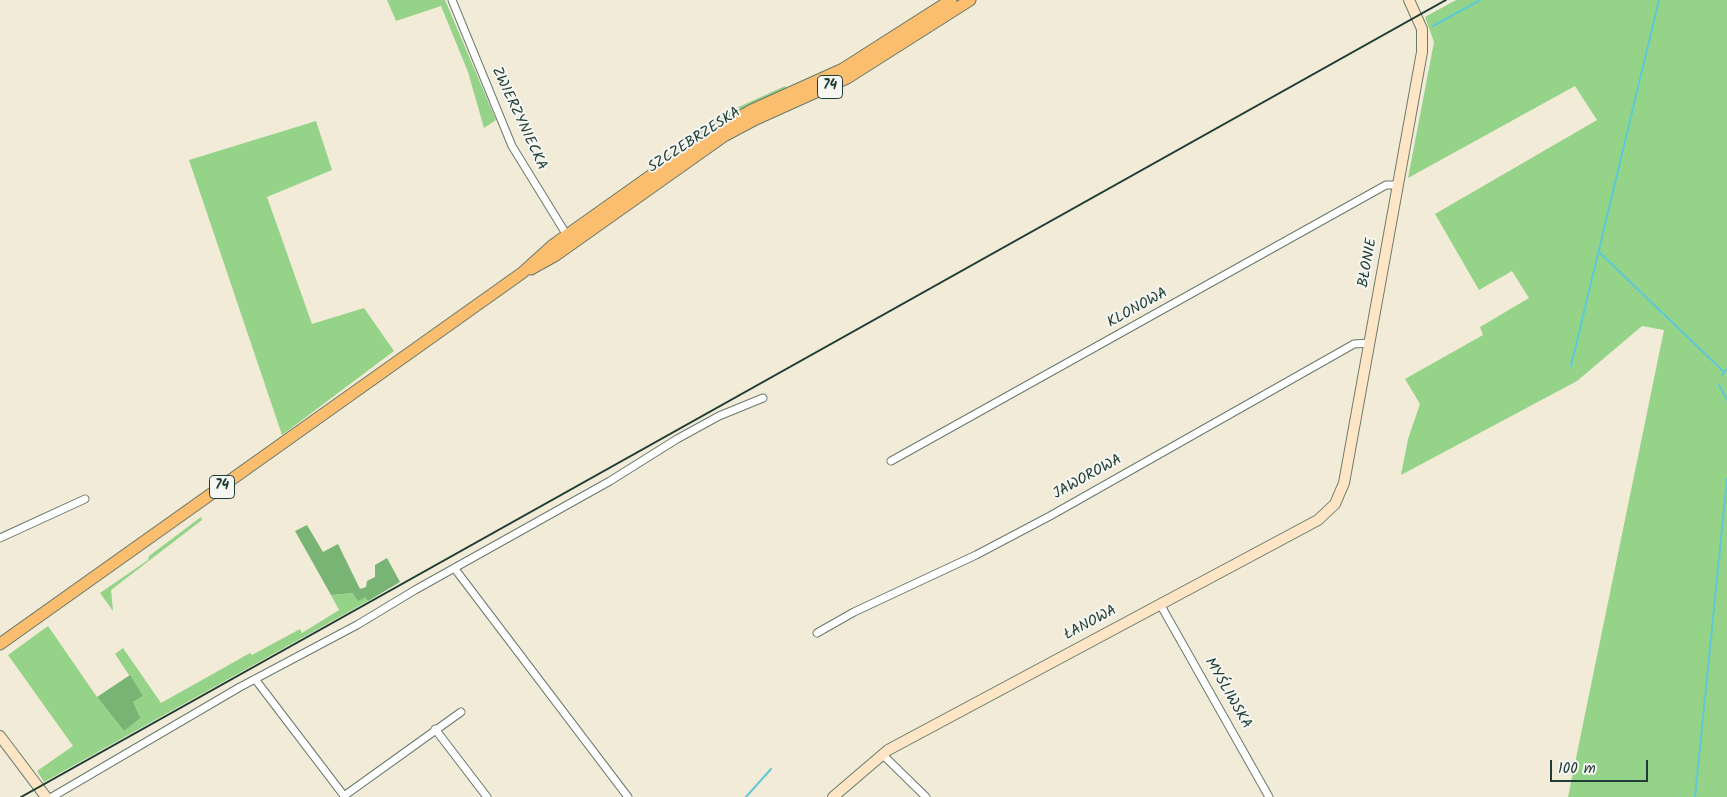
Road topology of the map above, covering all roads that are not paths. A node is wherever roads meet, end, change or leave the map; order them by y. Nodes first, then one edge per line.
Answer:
1 (452, 0) edge
2 (951, 0) edge
3 (970, 0) edge
4 (1409, 0) edge
5 (1398, 185) junction
6 (569, 240) junction
7 (1370, 343) junction
8 (763, 398) dead end
9 (892, 461) dead end
10 (85, 499) dead end
11 (1315, 522) joint
12 (0, 538) edge
13 (455, 569) junction
14 (1160, 604) junction
15 (817, 633) dead end
16 (0, 644) edge
17 (255, 678) junction
18 (460, 712) dead end
19 (435, 729) junction
20 (0, 736) edge
21 (882, 754) junction
22 (46, 797) edge
23 (52, 797) edge
24 (344, 797) edge
25 (487, 797) edge
26 (628, 797) edge
27 (833, 797) edge
28 (926, 797) edge
29 (1270, 797) edge

1 - 6 street, ZWIERZYNIECKA
2 - 6 main road, SZCZEBRZESKA / 74
3 - 6 main road, SZCZEBRZESKA / 74
4 - 5 street, BŁONIE
5 - 7 street, BŁONIE
5 - 9 street, KLONOWA
6 - 16 main road, SZCZEBRZESKA / 74
7 - 11 street, BŁONIE
7 - 15 street, JAWOROWA
8 - 13 street
10 - 12 street
11 - 14 street, ŁANOWA
13 - 17 street
13 - 26 street
14 - 21 street, ŁANOWA
14 - 29 street, MYŚLIWSKA
17 - 23 street
17 - 24 street
18 - 19 street
19 - 24 street
19 - 25 street
20 - 22 street
21 - 27 street, ŁANOWA
21 - 28 street

